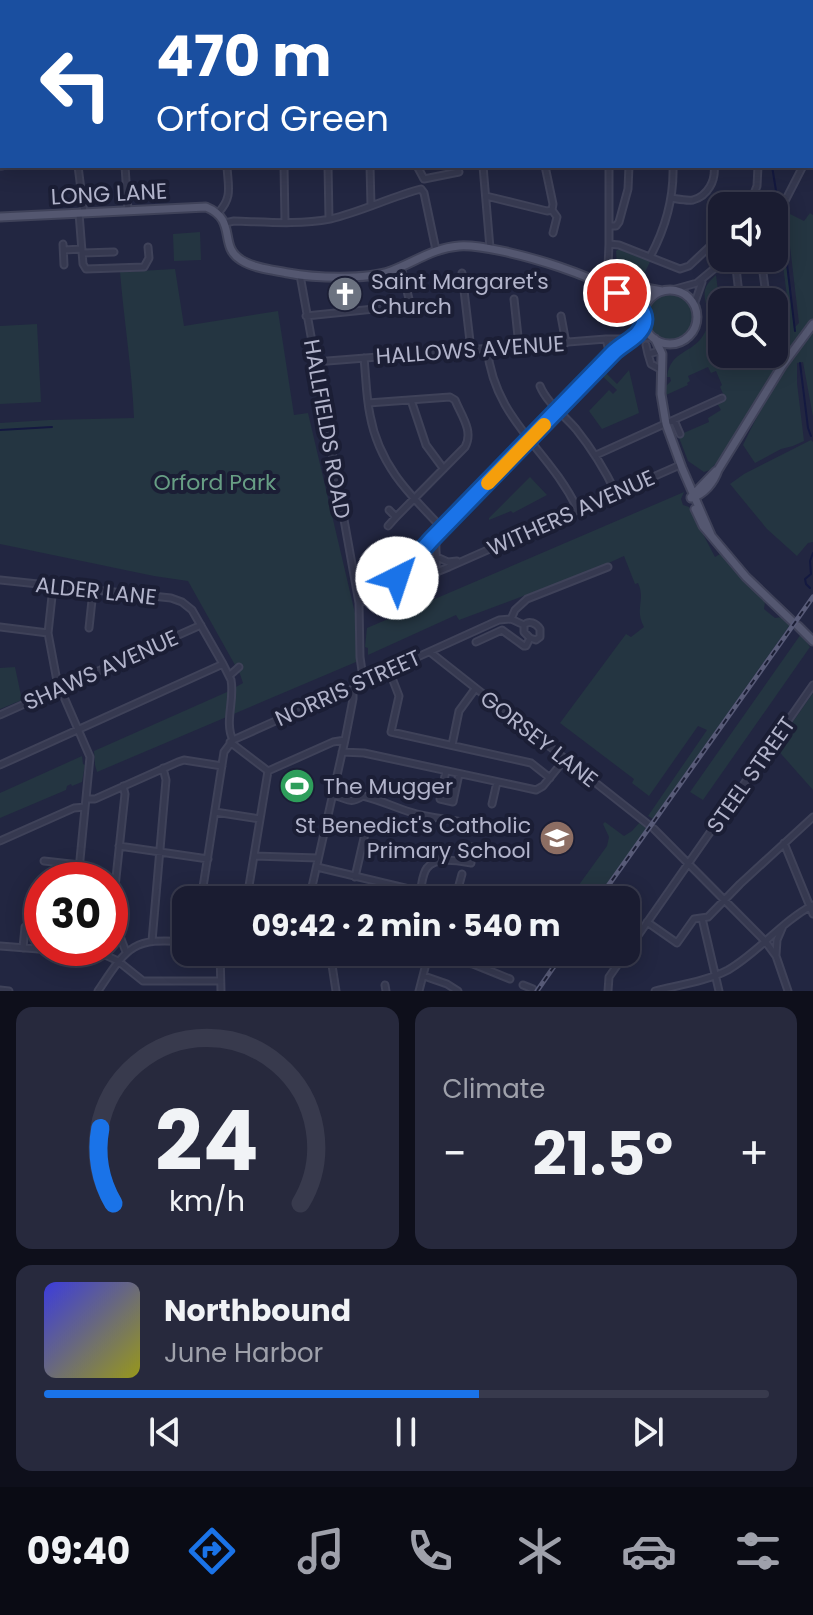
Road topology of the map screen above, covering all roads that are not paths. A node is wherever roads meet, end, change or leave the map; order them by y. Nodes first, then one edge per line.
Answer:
1 (78, 168) edge
2 (125, 168) edge
3 (227, 168) edge
4 (284, 168) edge
5 (328, 168) edge
6 (370, 168) edge
7 (418, 168) edge
8 (483, 168) edge
9 (545, 168) edge
10 (609, 168) edge
11 (629, 168) edge
12 (673, 168) edge
13 (714, 168) edge
14 (758, 168) edge
15 (802, 168) edge
16 (455, 171) edge
17 (424, 179) junction
18 (422, 190) junction
19 (755, 192) edge
20 (788, 195) edge
21 (486, 196) junction
22 (671, 198) junction
23 (371, 206) junction
24 (552, 210) junction
25 (128, 211) junction
26 (82, 213) junction
27 (218, 213) junction
28 (0, 217) edge
29 (329, 219) junction
30 (285, 222) junction
31 (225, 223) junction
32 (609, 226) junction
33 (553, 233) dead end
34 (609, 244) junction
35 (490, 248) junction
36 (708, 248) edge
37 (436, 250) junction
38 (82, 251) junction
39 (151, 251) dead end
40 (650, 257) junction
41 (109, 262) dead end
42 (64, 265) dead end
43 (401, 267) junction
44 (608, 268) junction
45 (711, 272) edge
46 (462, 273) dead end
47 (300, 275) junction
48 (589, 278) junction
49 (704, 278) junction
50 (618, 283) junction
51 (605, 284) junction
52 (668, 291) junction
53 (514, 299) dead end
54 (410, 303) dead end
55 (694, 305) junction
56 (384, 308) dead end
57 (306, 316) junction
58 (561, 316) dead end
59 (641, 319) junction
60 (813, 324) edge
61 (633, 338) junction
62 (654, 338) junction
63 (606, 339) junction
64 (625, 341) junction
65 (680, 342) junction
66 (566, 343) junction
67 (646, 345) dead end
68 (519, 346) junction
69 (487, 348) junction
70 (471, 350) junction
71 (656, 352) dead end
72 (613, 353) junction
73 (648, 354) junction
74 (364, 358) junction
75 (315, 362) junction
76 (662, 367) junction
77 (540, 386) dead end
78 (722, 398) dead end
79 (411, 400) junction
80 (368, 403) junction
81 (558, 410) junction
82 (670, 422) junction
83 (680, 434) dead end
84 (529, 440) junction
85 (596, 455) junction
86 (443, 468) junction
87 (682, 469) junction
88 (718, 470) junction
89 (708, 478) junction
90 (616, 493) junction
91 (693, 496) junction
92 (413, 499) junction
93 (389, 510) dead end
94 (578, 510) junction
95 (396, 517) junction
96 (388, 526) dead end
97 (440, 532) junction
98 (418, 556) junction
99 (436, 557) junction
100 (462, 561) junction
101 (608, 567) dead end
102 (432, 574) junction
103 (398, 576) junction
104 (0, 580) edge
105 (403, 586) junction
106 (53, 587) junction
107 (93, 591) junction
108 (381, 594) junction
109 (359, 603) junction
110 (511, 619) junction
111 (201, 625) junction
112 (524, 625) junction
113 (0, 627) edge
114 (89, 628) dead end
115 (48, 633) junction
116 (530, 638) junction
117 (813, 641) edge
118 (476, 642) dead end
119 (430, 652) junction
120 (223, 664) junction
121 (239, 667) dead end
122 (389, 670) junction
123 (229, 676) junction
124 (363, 678) junction
125 (813, 685) edge
126 (60, 688) junction
127 (353, 689) junction
128 (475, 689) junction
129 (0, 715) edge
130 (79, 729) junction
131 (345, 740) junction
132 (232, 741) junction
133 (452, 745) junction
134 (342, 752) junction
135 (565, 759) junction
136 (0, 765) edge
137 (222, 766) junction
138 (163, 768) junction
139 (268, 771) junction
140 (446, 771) junction
141 (459, 774) junction
142 (550, 778) junction
143 (497, 782) junction
144 (123, 786) junction
145 (333, 795) junction
146 (86, 799) junction
147 (492, 804) dead end
148 (85, 807) junction
149 (215, 812) junction
150 (813, 817) edge
151 (260, 819) junction
152 (372, 826) dead end
153 (492, 832) dead end
154 (0, 841) edge
155 (784, 843) junction
156 (119, 846) junction
157 (476, 848) dead end
158 (418, 849) dead end
159 (159, 852) junction
160 (254, 856) junction
161 (318, 858) junction
162 (208, 859) junction
163 (44, 861) dead end
164 (460, 861) junction
165 (53, 862) edge
166 (80, 862) edge
167 (116, 862) edge
168 (439, 862) junction
169 (471, 863) dead end
170 (688, 864) junction
171 (317, 867) junction
172 (462, 874) dead end
173 (355, 877) junction
174 (459, 885) dead end
175 (204, 886) edge
176 (249, 886) edge
177 (312, 886) edge
178 (392, 886) edge
179 (422, 886) edge
180 (725, 901) junction
181 (812, 906) edge
182 (813, 914) edge
183 (702, 918) junction
184 (647, 922) junction
185 (784, 924) junction
186 (24, 938) edge
187 (152, 941) junction
188 (765, 941) junction
189 (172, 942) edge
190 (0, 946) edge
191 (23, 948) joint
192 (128, 951) edge
193 (776, 956) junction
194 (115, 966) edge
195 (124, 966) edge
196 (220, 966) edge
197 (332, 966) edge
198 (426, 966) edge
199 (480, 966) edge
200 (483, 967) joint
201 (715, 975) junction
202 (424, 976) junction
203 (510, 979) dead end
204 (220, 981) junction
205 (523, 985) dead end
206 (533, 989) dead end
207 (0, 990) edge
208 (9, 991) edge
209 (98, 991) edge
210 (221, 991) edge
211 (336, 991) edge
212 (419, 991) edge
213 (458, 991) edge
214 (608, 991) edge
215 (655, 991) edge
216 (719, 991) edge
217 (788, 991) edge

1 - 26 street
2 - 25 street
3 - 27 street
4 - 30 street
5 - 29 street
6 - 23 street
7 - 17 street
8 - 21 street
9 - 24 street
10 - 32 street
11 - 32 street
12 - 22 street
13 - 22 street
14 - 19 street
15 - 20 street
16 - 17 street
17 - 18 street
18 - 23 street
18 - 37 street
21 - 24 street
21 - 35 street
22 - 40 street
23 - 29 street
24 - 33 street
25 - 26 main road, LONG LANE
25 - 27 main road, LONG LANE
26 - 28 main road, LONG LANE
26 - 38 street
27 - 31 main road
29 - 30 street
30 - 31 street
31 - 47 main road
32 - 34 street
34 - 40 street
34 - 44 street
35 - 37 main road
35 - 48 main road
36 - 40 street
37 - 43 main road
38 - 39 street
38 - 41 street
38 - 42 street
43 - 47 main road
43 - 54 street
44 - 48 street
44 - 50 street
44 - 51 street
45 - 49 street
46 - 70 street
47 - 57 street, HALLFIELDS ROAD
48 - 51 main road
49 - 52 street
49 - 55 street
50 - 51 main road
50 - 52 main road
51 - 59 main road
52 - 55 main road
52 - 59 main road
53 - 68 street
55 - 65 main road
56 - 57 street
57 - 75 street, HALLFIELDS ROAD
58 - 66 street
59 - 61 street
59 - 62 main road
60 - 88 main road
61 - 62 street
61 - 64 street
62 - 65 main road
62 - 76 main road
63 - 64 street, HALLOWS AVENUE
63 - 66 street, HALLOWS AVENUE
63 - 72 street
64 - 72 street
65 - 76 main road
66 - 68 street, HALLOWS AVENUE
67 - 73 street
68 - 69 street, HALLOWS AVENUE
69 - 70 street, HALLOWS AVENUE
69 - 84 street
70 - 74 street, HALLOWS AVENUE
71 - 73 street
72 - 81 street
73 - 76 street
74 - 75 street, HALLOWS AVENUE
74 - 80 street
75 - 109 street, HALLFIELDS ROAD
76 - 82 main road
77 - 81 street
78 - 82 street
79 - 80 street
79 - 86 street
79 - 86 street
80 - 92 street
81 - 84 street
81 - 85 street
82 - 83 street
82 - 85 street
82 - 87 main road
84 - 94 street
84 - 97 street
85 - 90 street
86 - 92 street
87 - 89 main road
87 - 90 street, WITHERS AVENUE
87 - 91 main road
88 - 89 main road
88 - 91 main road
89 - 91 main road
90 - 94 street, WITHERS AVENUE
91 - 117 main road
92 - 95 street
92 - 97 street
93 - 95 street
94 - 100 street, WITHERS AVENUE
95 - 96 street
97 - 98 street
97 - 99 street
98 - 99 street, WITHERS AVENUE
98 - 103 street
99 - 100 street, WITHERS AVENUE
99 - 102 street
100 - 102 street, WITHERS AVENUE
101 - 110 street
102 - 105 street, WITHERS AVENUE
103 - 105 street
103 - 108 street
104 - 106 street, ALDER LANE
105 - 108 street, WITHERS AVENUE
106 - 107 street, ALDER LANE
106 - 115 street
107 - 111 street, ALDER LANE
107 - 114 street
108 - 109 street, WITHERS AVENUE
109 - 124 street, HALLFIELDS ROAD
110 - 112 street
110 - 119 street, NORRIS STREET
111 - 120 street, ALDER LANE
111 - 126 street, SHAWS AVENUE
112 - 116 street
112 - 116 street
113 - 115 street
115 - 126 street
116 - 118 street
119 - 122 street, NORRIS STREET
119 - 128 street, GORSEY LANE
120 - 123 street, ALDER LANE
120 - 130 street
121 - 123 street
122 - 124 street, NORRIS STREET
122 - 133 street
123 - 132 street, ALDER LANE
124 - 127 street, NORRIS STREET
125 - 170 street, STEEL STREET
126 - 129 street, SHAWS AVENUE
126 - 130 street
127 - 131 street
127 - 132 street, NORRIS STREET
128 - 133 street
128 - 135 street, GORSEY LANE
130 - 136 street
130 - 146 street
131 - 134 street
131 - 139 street
132 - 137 street
132 - 139 street
133 - 142 street
134 - 140 street
134 - 145 street
135 - 142 street
135 - 170 street, GORSEY LANE
137 - 138 street
137 - 149 street
138 - 144 street
138 - 159 street
139 - 151 street
140 - 141 street
140 - 141 street
141 - 143 street
142 - 143 street
143 - 147 street
144 - 146 street
144 - 156 street
145 - 153 street
145 - 161 street
146 - 148 street
148 - 154 street
148 - 166 street
149 - 151 street
149 - 162 street
150 - 155 street
151 - 160 street
152 - 173 street
155 - 180 street
155 - 181 street
156 - 159 street
156 - 167 street
157 - 164 street
158 - 168 street
159 - 162 street
159 - 187 street
160 - 161 street
160 - 176 street
161 - 171 street
162 - 175 street
163 - 165 street
164 - 168 street
164 - 169 street
168 - 179 street
170 - 180 street, GORSEY LANE
170 - 184 street, STEEL STREET
171 - 173 street
171 - 177 street
172 - 174 street
173 - 178 street
180 - 183 street
180 - 188 street, GORSEY LANE
181 - 182 street
181 - 185 street
183 - 184 street
183 - 201 street
184 - 214 street, STEEL STREET
185 - 188 street
185 - 193 street
186 - 191 street
187 - 189 street
187 - 192 street
188 - 193 street, GORSEY LANE
188 - 201 street
190 - 191 street
193 - 217 street, GORSEY LANE
194 - 209 street
195 - 204 street
196 - 204 street
197 - 211 street
198 - 202 street
199 - 200 street
200 - 203 street
201 - 215 street
201 - 216 street
202 - 212 street
202 - 213 street
204 - 210 street
205 - 206 street
207 - 208 street

